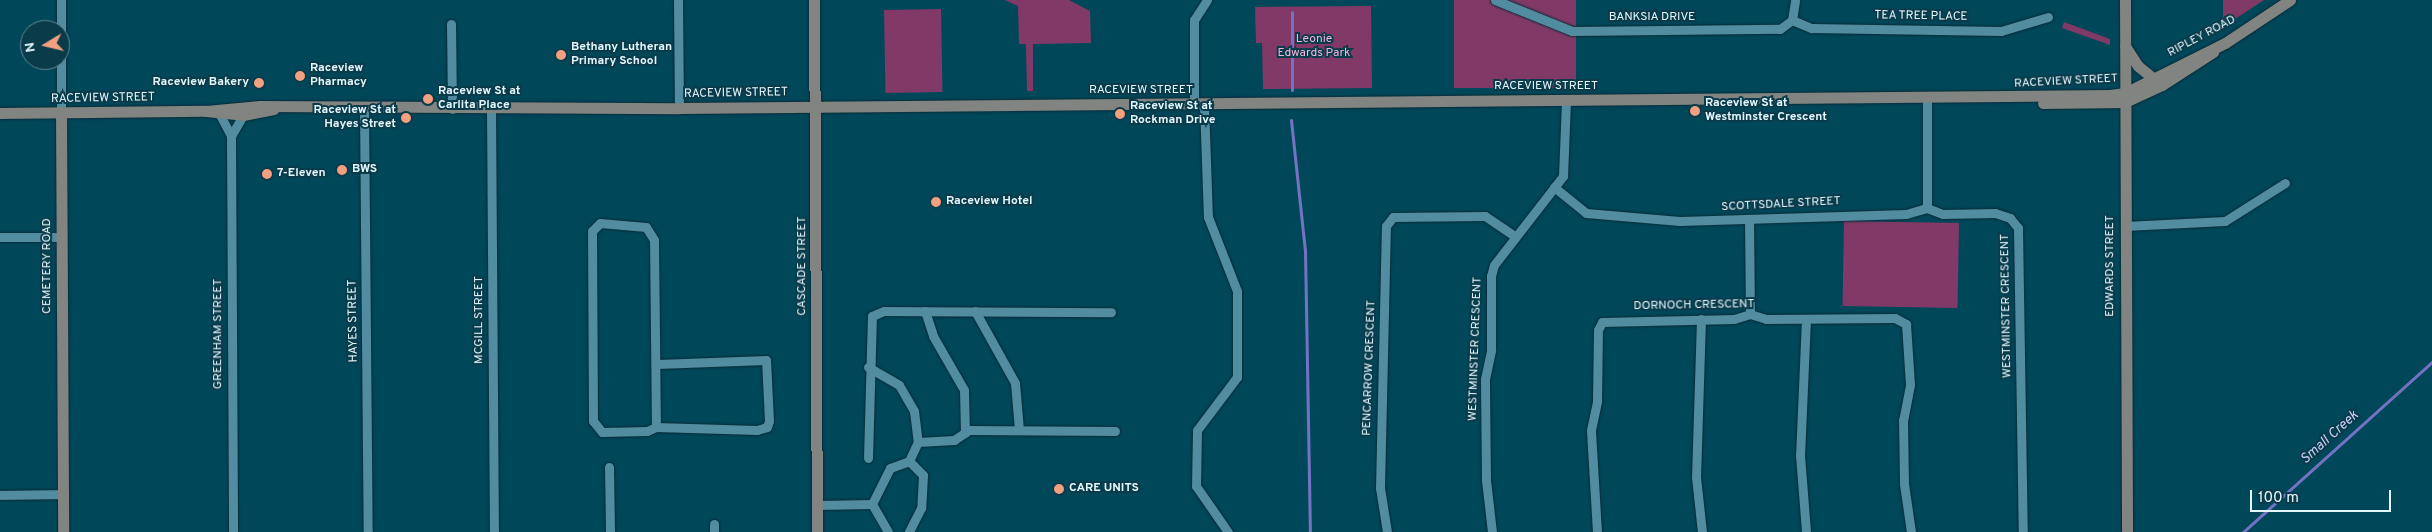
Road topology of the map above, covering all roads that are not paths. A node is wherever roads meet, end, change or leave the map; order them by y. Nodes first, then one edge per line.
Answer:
1 (61, 0) edge
2 (678, 0) edge
3 (814, 0) edge
4 (1207, 0) edge
5 (1495, 0) edge
6 (1795, 0) edge
7 (2125, 0) edge
8 (2290, 0) edge
9 (2048, 16) dead end
10 (1792, 20) junction
11 (451, 24) dead end
12 (2225, 43) junction
13 (2125, 46) junction
14 (2154, 79) junction
15 (2125, 98) junction
16 (1927, 99) junction
17 (1566, 100) junction
18 (1199, 104) junction
19 (815, 107) junction
20 (679, 108) junction
21 (273, 109) junction
22 (364, 109) junction
23 (452, 109) junction
24 (491, 109) junction
25 (206, 111) junction
26 (61, 113) junction
27 (0, 114) edge
28 (220, 115) junction
29 (243, 115) junction
30 (231, 136) junction
31 (2285, 183) dead end
32 (1554, 187) junction
33 (1927, 208) junction
34 (1749, 220) junction
35 (2125, 226) junction
36 (0, 237) edge
37 (61, 237) junction
38 (1516, 237) junction
39 (925, 311) junction
40 (975, 311) junction
41 (1111, 312) dead end
42 (1750, 314) junction
43 (1701, 319) junction
44 (1806, 319) junction
45 (657, 364) junction
46 (868, 367) junction
47 (656, 427) junction
48 (1019, 430) junction
49 (1115, 431) dead end
50 (965, 433) junction
51 (918, 442) junction
52 (868, 458) dead end
53 (908, 461) junction
54 (609, 467) dead end
55 (64, 494) junction
56 (0, 495) edge
57 (872, 504) junction
58 (817, 505) junction
59 (64, 532) edge
60 (233, 532) edge
61 (368, 532) edge
62 (494, 532) edge
63 (610, 532) edge
64 (818, 532) edge
65 (887, 532) edge
66 (909, 532) edge
67 (1228, 532) edge
68 (1387, 532) edge
69 (1492, 532) edge
70 (1597, 532) edge
71 (1702, 532) edge
72 (1806, 532) edge
73 (1911, 532) edge
74 (2023, 532) edge
75 (2127, 532) edge

1 - 26 street, CEMETERY ROAD
2 - 20 street
3 - 19 street, CASCADE STREET
4 - 18 street
5 - 10 street, BANKSIA DRIVE
6 - 10 street
7 - 13 street, EDWARDS STREET
8 - 12 street, RIPLEY ROAD
9 - 10 street, TEA TREE PLACE
11 - 23 street
12 - 14 street, RIPLEY ROAD
12 - 15 street
13 - 14 street
13 - 15 street, EDWARDS STREET
14 - 15 street, RIPLEY ROAD
15 - 16 street, RACEVIEW STREET
15 - 35 street, EDWARDS STREET
16 - 17 street, RACEVIEW STREET
16 - 33 street
17 - 18 street, RACEVIEW STREET
17 - 32 street, WESTMINSTER CRESCENT
18 - 19 street, RACEVIEW STREET
18 - 67 street
19 - 20 street, RACEVIEW STREET
19 - 58 street, CASCADE STREET
20 - 24 street, RACEVIEW STREET
21 - 22 street, RACEVIEW STREET
21 - 25 street, RACEVIEW STREET
21 - 29 street, RACEVIEW STREET
22 - 23 street, RACEVIEW STREET
22 - 61 street, HAYES STREET
23 - 24 street, RACEVIEW STREET
24 - 62 street, MCGILL STREET
25 - 26 street, RACEVIEW STREET
25 - 28 street, RACEVIEW STREET
26 - 27 street, RACEVIEW STREET
26 - 37 street, CEMETERY ROAD
28 - 29 street, RACEVIEW STREET
28 - 30 street, GREENHAM STREET
29 - 30 street
30 - 60 street, GREENHAM STREET
31 - 35 street
32 - 34 street, SCOTTSDALE STREET
32 - 38 street, WESTMINSTER CRESCENT
33 - 34 street, SCOTTSDALE STREET
33 - 74 street, WESTMINSTER CRESCENT
34 - 42 street
35 - 75 street, EDWARDS STREET
36 - 37 street
37 - 55 street, CEMETERY ROAD
38 - 68 street, PENCARROW CRESCENT
38 - 69 street, WESTMINSTER CRESCENT
39 - 40 street
39 - 46 street
39 - 50 street
40 - 41 street
40 - 48 street
42 - 43 street, DORNOCH CRESCENT
42 - 44 street, DORNOCH CRESCENT
43 - 70 street, DORNOCH CRESCENT
43 - 71 street
44 - 72 street
44 - 73 street, DORNOCH CRESCENT
45 - 47 street
45 - 47 street
45 - 47 street
46 - 51 street
46 - 52 street
48 - 49 street
48 - 50 street
50 - 51 street
51 - 53 street
53 - 57 street
53 - 66 street
54 - 63 street
55 - 56 street
55 - 59 street, CEMETERY ROAD
57 - 58 street
57 - 65 street
58 - 64 street, CASCADE STREET

